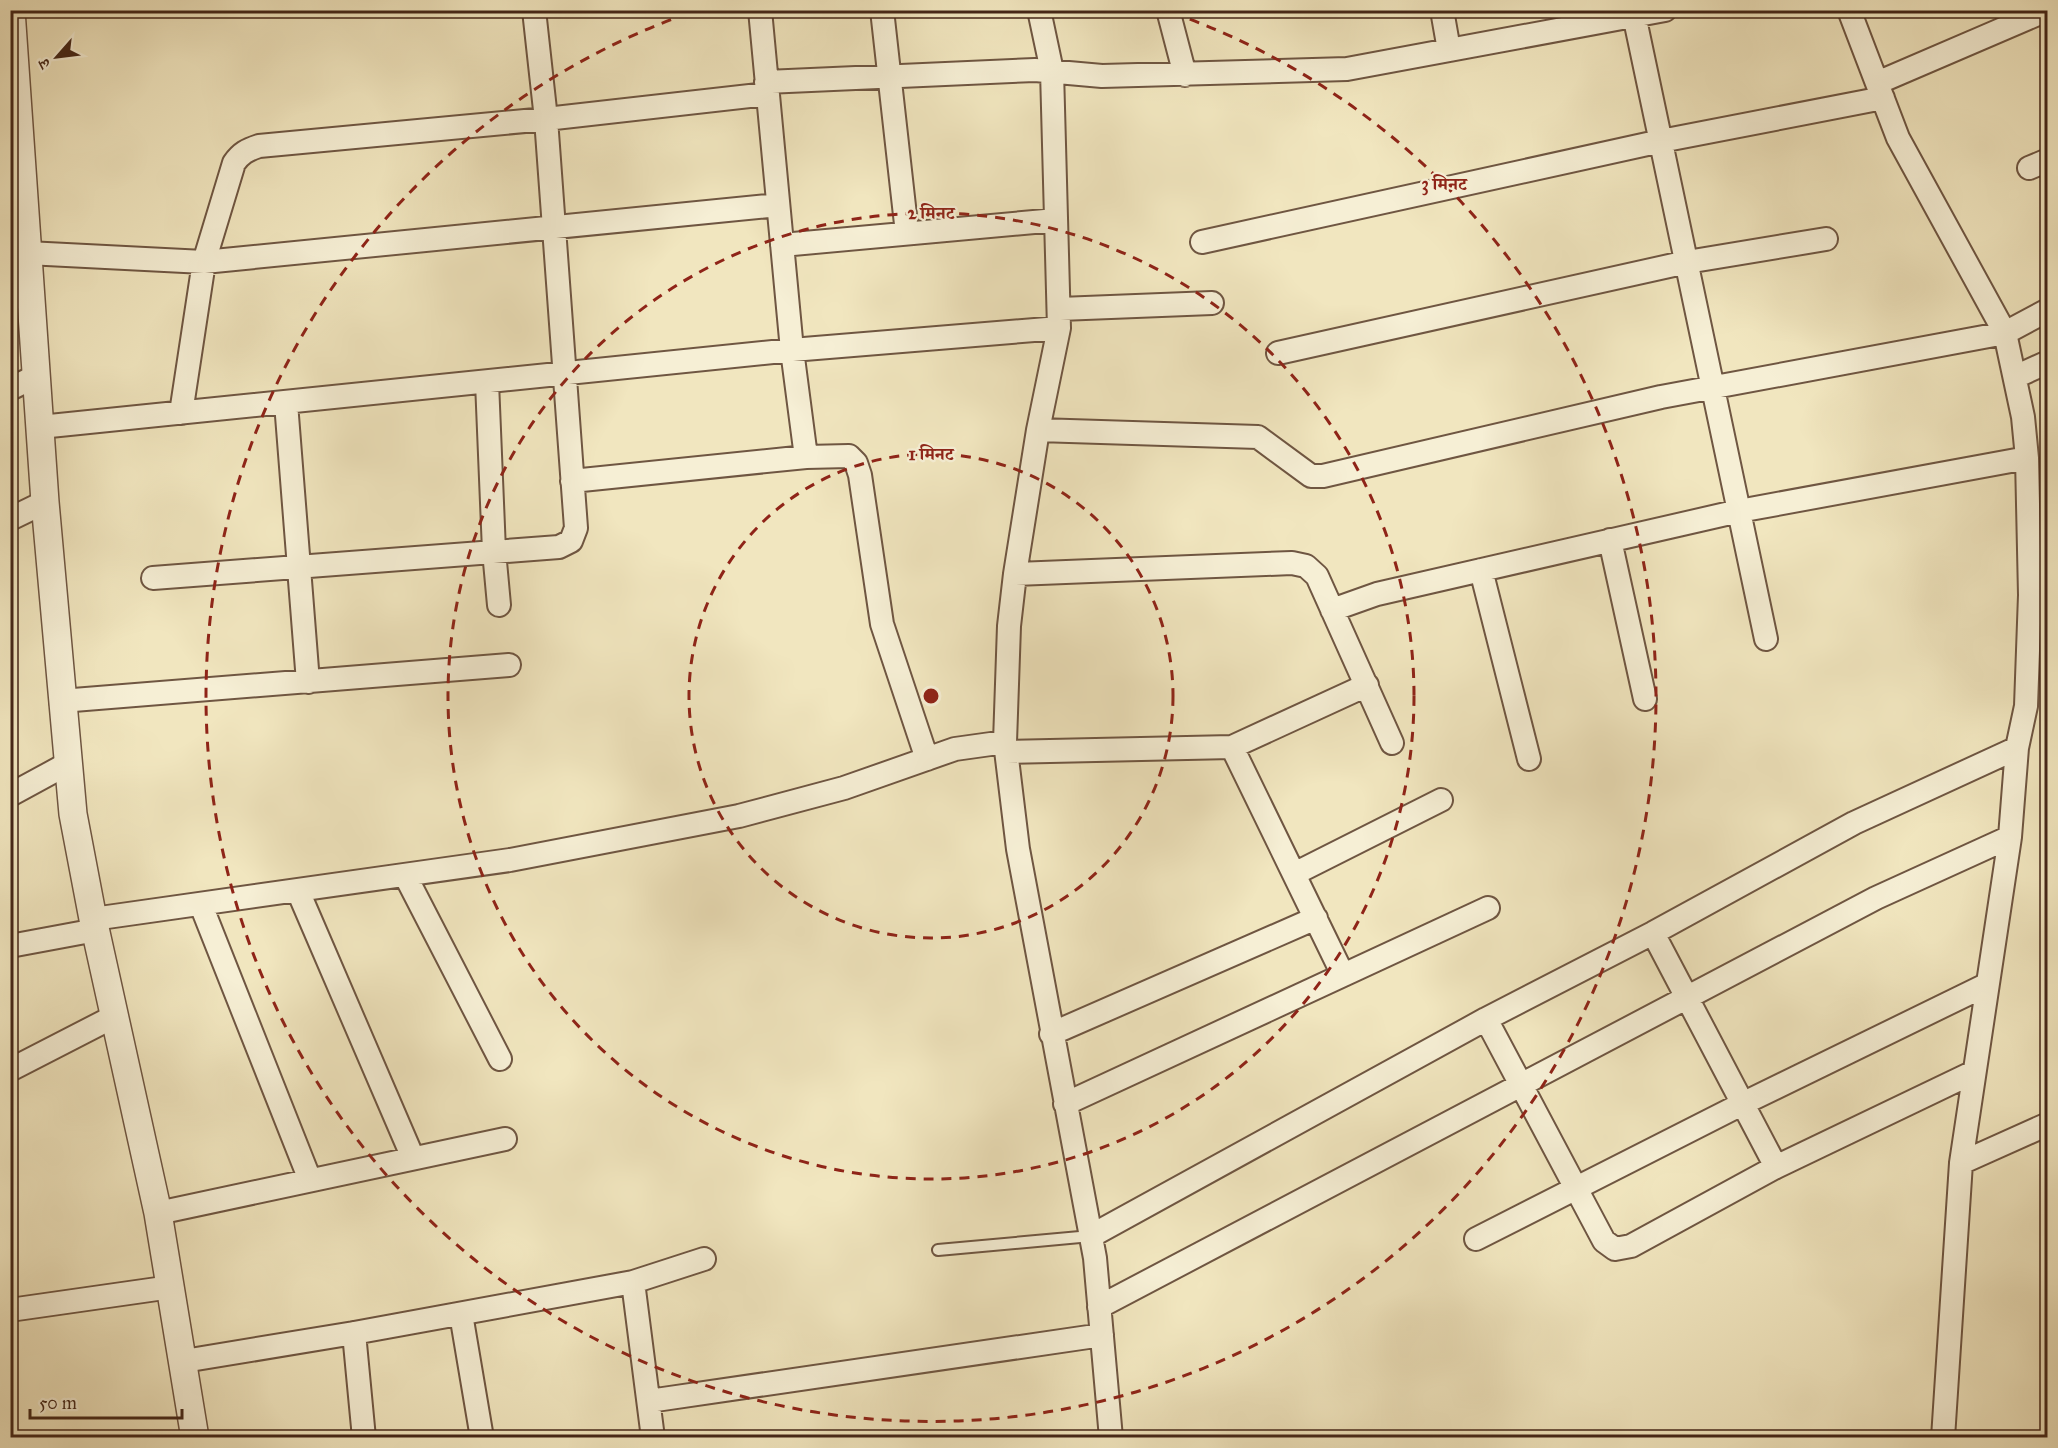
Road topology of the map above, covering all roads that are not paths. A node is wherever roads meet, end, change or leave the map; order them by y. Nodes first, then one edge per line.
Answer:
1 (11, 10) edge
2 (534, 10) edge
3 (760, 10) edge
4 (882, 10) edge
5 (1039, 10) edge
6 (1168, 10) edge
7 (1442, 10) edge
8 (1665, 10) edge
9 (1849, 10) edge
10 (2048, 10) edge
11 (1634, 14) edge
12 (1449, 50) junction
13 (1052, 71) junction
14 (1185, 75) junction
15 (890, 76) junction
16 (767, 88) junction
17 (1880, 91) junction
18 (546, 119) junction
19 (1661, 141) junction
20 (15, 158) edge
21 (778, 205) junction
22 (1056, 220) junction
23 (553, 226) junction
24 (907, 233) junction
25 (1826, 239) dead end
26 (1202, 242) dead end
27 (782, 245) junction
28 (19, 257) edge
29 (204, 262) junction
30 (1687, 262) junction
31 (1212, 303) dead end
32 (2048, 310) edge
33 (1059, 319) junction
34 (2005, 333) junction
35 (792, 350) junction
36 (1278, 353) dead end
37 (2048, 362) edge
38 (564, 374) junction
39 (36, 376) junction
40 (2015, 377) junction
41 (487, 382) junction
42 (1714, 387) junction
43 (10, 388) edge
44 (286, 403) junction
45 (181, 413) junction
46 (40, 427) junction
47 (1038, 430) junction
48 (806, 457) junction
49 (2027, 458) junction
50 (572, 481) junction
51 (45, 502) junction
52 (1739, 511) junction
53 (10, 519) edge
54 (1610, 540) junction
55 (494, 551) junction
56 (299, 566) junction
57 (1481, 570) junction
58 (1015, 574) junction
59 (153, 578) dead end
60 (499, 605) dead end
61 (1332, 610) junction
62 (1766, 639) dead end
63 (509, 665) dead end
64 (308, 682) junction
65 (1367, 685) junction
66 (1645, 699) dead end
67 (62, 701) junction
68 (2037, 704) edge
69 (1392, 743) dead end
70 (1006, 747) junction
71 (1232, 747) junction
72 (2017, 748) junction
73 (927, 759) junction
74 (1529, 759) dead end
75 (67, 764) junction
76 (10, 795) edge
77 (1441, 800) dead end
78 (2010, 837) junction
79 (1294, 874) junction
80 (405, 875) junction
81 (298, 891) junction
82 (201, 904) junction
83 (1488, 908) dead end
84 (1316, 918) junction
85 (94, 925) junction
86 (1653, 933) junction
87 (10, 946) edge
88 (1343, 975) junction
89 (1986, 985) junction
90 (1687, 996) junction
91 (115, 1016) junction
92 (1486, 1019) junction
93 (1051, 1034) junction
94 (500, 1059) dead end
95 (10, 1070) edge
96 (1974, 1072) junction
97 (1520, 1087) junction
98 (1065, 1104) junction
99 (1742, 1104) junction
100 (2048, 1125) edge
101 (505, 1139) dead end
102 (413, 1158) junction
103 (1961, 1163) junction
104 (1776, 1167) junction
105 (310, 1180) junction
106 (1577, 1188) junction
107 (158, 1213) junction
108 (1091, 1236) junction
109 (1476, 1239) dead end
110 (938, 1250) dead end
111 (704, 1259) dead end
112 (633, 1282) junction
113 (171, 1287) junction
114 (1099, 1307) junction
115 (10, 1310) edge
116 (461, 1314) junction
117 (354, 1333) junction
118 (1102, 1335) junction
119 (184, 1361) junction
120 (649, 1401) junction
121 (195, 1437) edge
122 (364, 1437) edge
123 (482, 1437) edge
124 (653, 1437) edge
125 (1111, 1437) edge
126 (1943, 1437) edge

1 - 20 street
2 - 18 street
3 - 16 street
4 - 15 street
5 - 13 street
6 - 14 street
7 - 12 street
8 - 11 street
9 - 17 street
10 - 17 street
11 - 12 street
11 - 19 street
12 - 14 street
13 - 14 street
13 - 15 street
13 - 22 street
15 - 16 street
15 - 24 street
16 - 18 street
16 - 21 street
17 - 19 street
17 - 34 street
18 - 23 street
18 - 29 street
19 - 26 street
19 - 30 street
20 - 28 street
21 - 23 street
21 - 27 street
22 - 24 street
22 - 33 street
23 - 29 street
23 - 38 street
24 - 27 street
25 - 30 street
27 - 35 street
28 - 29 street
28 - 39 street
29 - 45 street
30 - 36 street
30 - 42 street
31 - 33 street
32 - 34 street
33 - 35 street
33 - 47 street
34 - 40 street
34 - 42 street
35 - 38 street
35 - 48 street
37 - 40 street
38 - 41 street
38 - 50 street
39 - 43 street
39 - 46 street
40 - 49 street
41 - 44 street
41 - 55 street
42 - 47 street
42 - 52 street
44 - 45 street
44 - 56 street
45 - 46 street
46 - 51 street
47 - 58 street
48 - 50 street
48 - 73 street
49 - 52 street
49 - 68 street
50 - 55 street
51 - 53 street
51 - 67 street
52 - 54 street
52 - 62 street
54 - 57 street
54 - 66 street
55 - 56 street
55 - 60 street
56 - 59 street
56 - 64 street
57 - 61 street
57 - 74 street
58 - 61 street
58 - 70 street
61 - 65 street
63 - 64 street
64 - 67 street
65 - 69 street
65 - 71 street
67 - 75 street
68 - 72 street
70 - 71 street
70 - 73 street
70 - 93 street
71 - 79 street
72 - 78 street
72 - 86 street
73 - 80 street
75 - 76 street
75 - 85 street
77 - 79 street
78 - 89 street
78 - 90 street
79 - 84 street
80 - 81 street
80 - 94 street
81 - 82 street
81 - 102 street
82 - 85 street
82 - 105 street
83 - 88 street
84 - 88 street
84 - 93 street
85 - 87 street
85 - 91 street
86 - 90 street
86 - 92 street
88 - 98 street
89 - 96 street
89 - 99 street
90 - 97 street
90 - 99 street
91 - 95 street
91 - 107 street
92 - 97 street
92 - 108 street
93 - 98 street
96 - 103 street
96 - 104 street
97 - 106 street
97 - 114 street
98 - 108 street
99 - 104 street
99 - 106 street
100 - 103 street
101 - 102 street
102 - 105 street
103 - 126 street
104 - 106 street
105 - 107 street
106 - 109 street
107 - 113 street
108 - 110 lane
108 - 114 street
111 - 112 street
112 - 116 street
112 - 120 street
113 - 115 street
113 - 119 street
114 - 118 street
116 - 117 street
116 - 123 street
117 - 119 street
117 - 122 street
118 - 120 street
118 - 125 street
119 - 121 street
120 - 124 street

